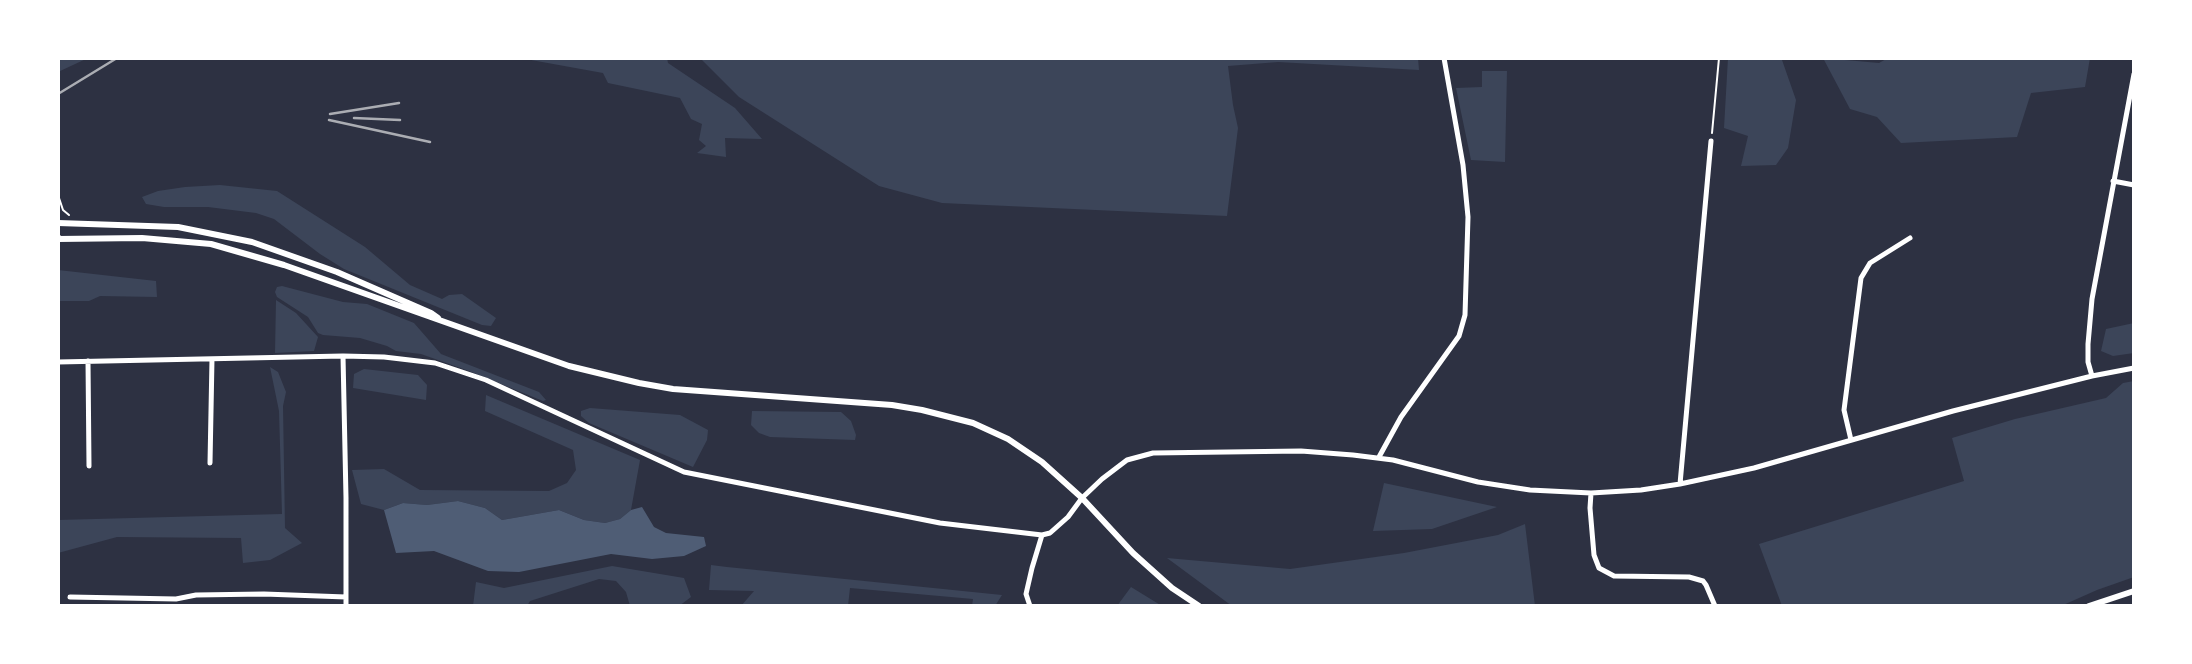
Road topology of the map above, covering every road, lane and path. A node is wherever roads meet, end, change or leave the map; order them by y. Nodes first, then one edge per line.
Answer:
1 (1444, 58) edge
2 (1719, 58) edge
3 (2134, 74) edge
4 (1711, 141) joint
5 (2113, 181) junction
6 (2134, 185) edge
7 (58, 195) edge
8 (73, 219) dead end
9 (58, 223) edge
10 (58, 238) edge
11 (1910, 238) dead end
12 (442, 321) junction
13 (343, 356) junction
14 (212, 359) junction
15 (88, 361) junction
16 (58, 362) edge
17 (2134, 368) edge
18 (2092, 376) junction
19 (1851, 440) junction
20 (1378, 457) junction
21 (210, 463) dead end
22 (89, 466) dead end
23 (1680, 484) junction
24 (1591, 493) junction
25 (1082, 498) junction
26 (1042, 535) junction
27 (2134, 591) edge
28 (70, 597) dead end
29 (346, 597) junction
30 (346, 606) edge
31 (1030, 606) edge
32 (1199, 606) edge
33 (1715, 606) edge
34 (2089, 606) edge

1 - 20 street
2 - 4 path
3 - 5 street
4 - 23 street
5 - 6 street
5 - 18 street
7 - 8 path
9 - 12 street
10 - 12 street
11 - 19 street
12 - 25 street
13 - 14 street
13 - 26 street
13 - 29 street
14 - 15 street
14 - 21 street
15 - 16 street
15 - 22 street
17 - 18 street
18 - 19 street
19 - 23 street
20 - 24 street
20 - 25 street
23 - 24 street
24 - 33 street
25 - 26 street
25 - 32 street
26 - 31 street
27 - 34 street
28 - 29 street
29 - 30 street

